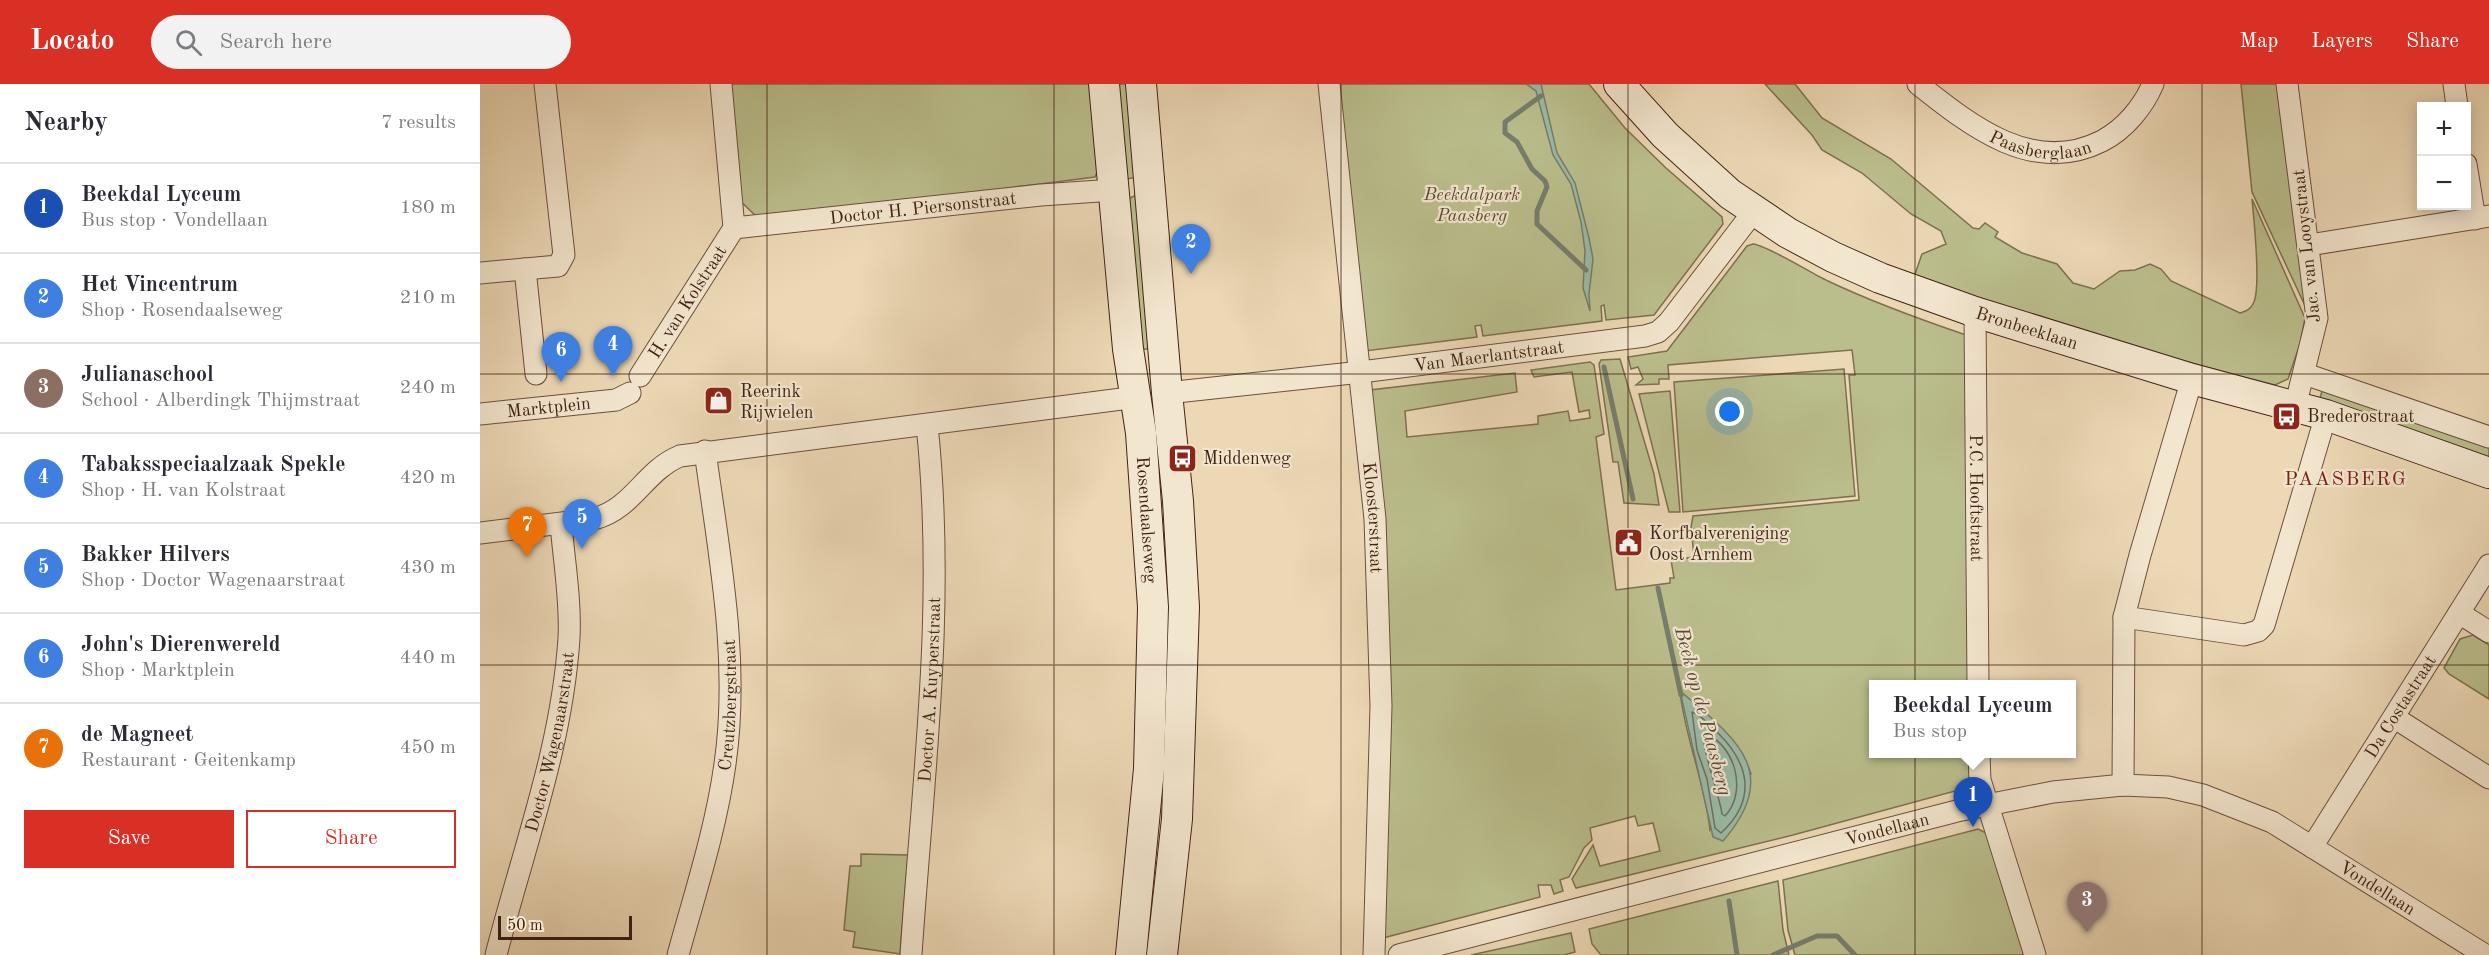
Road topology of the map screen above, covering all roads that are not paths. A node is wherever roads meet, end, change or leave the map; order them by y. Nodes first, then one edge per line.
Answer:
1 (545, 84) edge
2 (721, 84) edge
3 (1104, 84) edge
4 (1141, 84) edge
5 (1329, 84) edge
6 (1619, 84) edge
7 (1918, 84) edge
8 (2153, 84) edge
9 (2287, 84) edge
10 (2454, 84) edge
11 (2456, 102) edge
12 (2471, 181) edge
13 (1149, 187) junction
14 (1114, 190) junction
15 (1754, 211) junction
16 (2482, 217) edge
17 (734, 228) junction
18 (2309, 245) junction
19 (525, 269) junction
20 (480, 273) edge
21 (1975, 312) junction
22 (1361, 372) junction
23 (536, 374) dead end
24 (2305, 374) junction
25 (2192, 379) junction
26 (629, 390) joint
27 (1167, 393) junction
28 (1137, 397) junction
29 (2295, 407) junction
30 (480, 414) edge
31 (2326, 416) junction
32 (927, 425) junction
33 (2489, 437) edge
34 (705, 451) junction
35 (2489, 473) edge
36 (561, 524) junction
37 (480, 533) edge
38 (2489, 565) edge
39 (2459, 614) junction
40 (2124, 617) junction
41 (2489, 632) edge
42 (1978, 680) edge
43 (2395, 718) junction
44 (1979, 758) edge
45 (2489, 778) edge
46 (2124, 785) junction
47 (1988, 804) junction
48 (2312, 847) junction
49 (496, 955) edge
50 (678, 955) edge
51 (911, 955) edge
52 (1131, 955) edge
53 (1162, 955) edge
54 (1374, 955) edge
55 (1399, 955) edge
56 (2035, 955) edge
57 (2485, 955) edge

1 - 19 street
2 - 17 street
3 - 14 street, Rosendaalseweg
4 - 13 street, Rosendaalseweg
5 - 22 street, Kloosterstraat
6 - 15 street, Bronbeeklaan
7 - 8 street, Paasberglaan
9 - 18 street, Jac. van Looystraat
10 - 11 street
12 - 16 street
13 - 14 street
13 - 27 street, Rosendaalseweg
14 - 17 street, Doctor H. Piersonstraat
14 - 28 street, Rosendaalseweg
15 - 21 street, Bronbeeklaan
15 - 22 street, Van Maerlantstraat
16 - 18 street
17 - 26 street, H. van Kolstraat
18 - 24 street, Jac. van Looystraat
19 - 20 street
19 - 23 street
21 - 25 street, Bronbeeklaan
21 - 42 street, P.C. Hooftstraat
22 - 27 street, Van Maerlantstraat
22 - 54 street, Kloosterstraat
24 - 29 street, Jac. van Looystraat
24 - 33 street
25 - 29 street, Bronbeeklaan
25 - 40 street
26 - 30 street, Marktplein
27 - 28 street
27 - 53 street, Rosendaalseweg
28 - 32 street
28 - 52 street, Rosendaalseweg
29 - 31 street, Bronbeeklaan
31 - 35 street, Bronbeeklaan
31 - 40 street
32 - 34 street
32 - 51 street, Doctor A. Kuyperstraat
34 - 36 street
34 - 50 street, Creutzbergstraat
36 - 37 street
36 - 49 street, Doctor Wagenaarstraat
38 - 39 street, Da Costastraat
39 - 41 street
39 - 43 street, Da Costastraat
40 - 46 street
43 - 45 street
43 - 48 street, Da Costastraat
44 - 47 street
46 - 47 street, Vondellaan
46 - 48 street, Vondellaan
47 - 55 street, Vondellaan
47 - 56 street
48 - 57 street, Vondellaan

